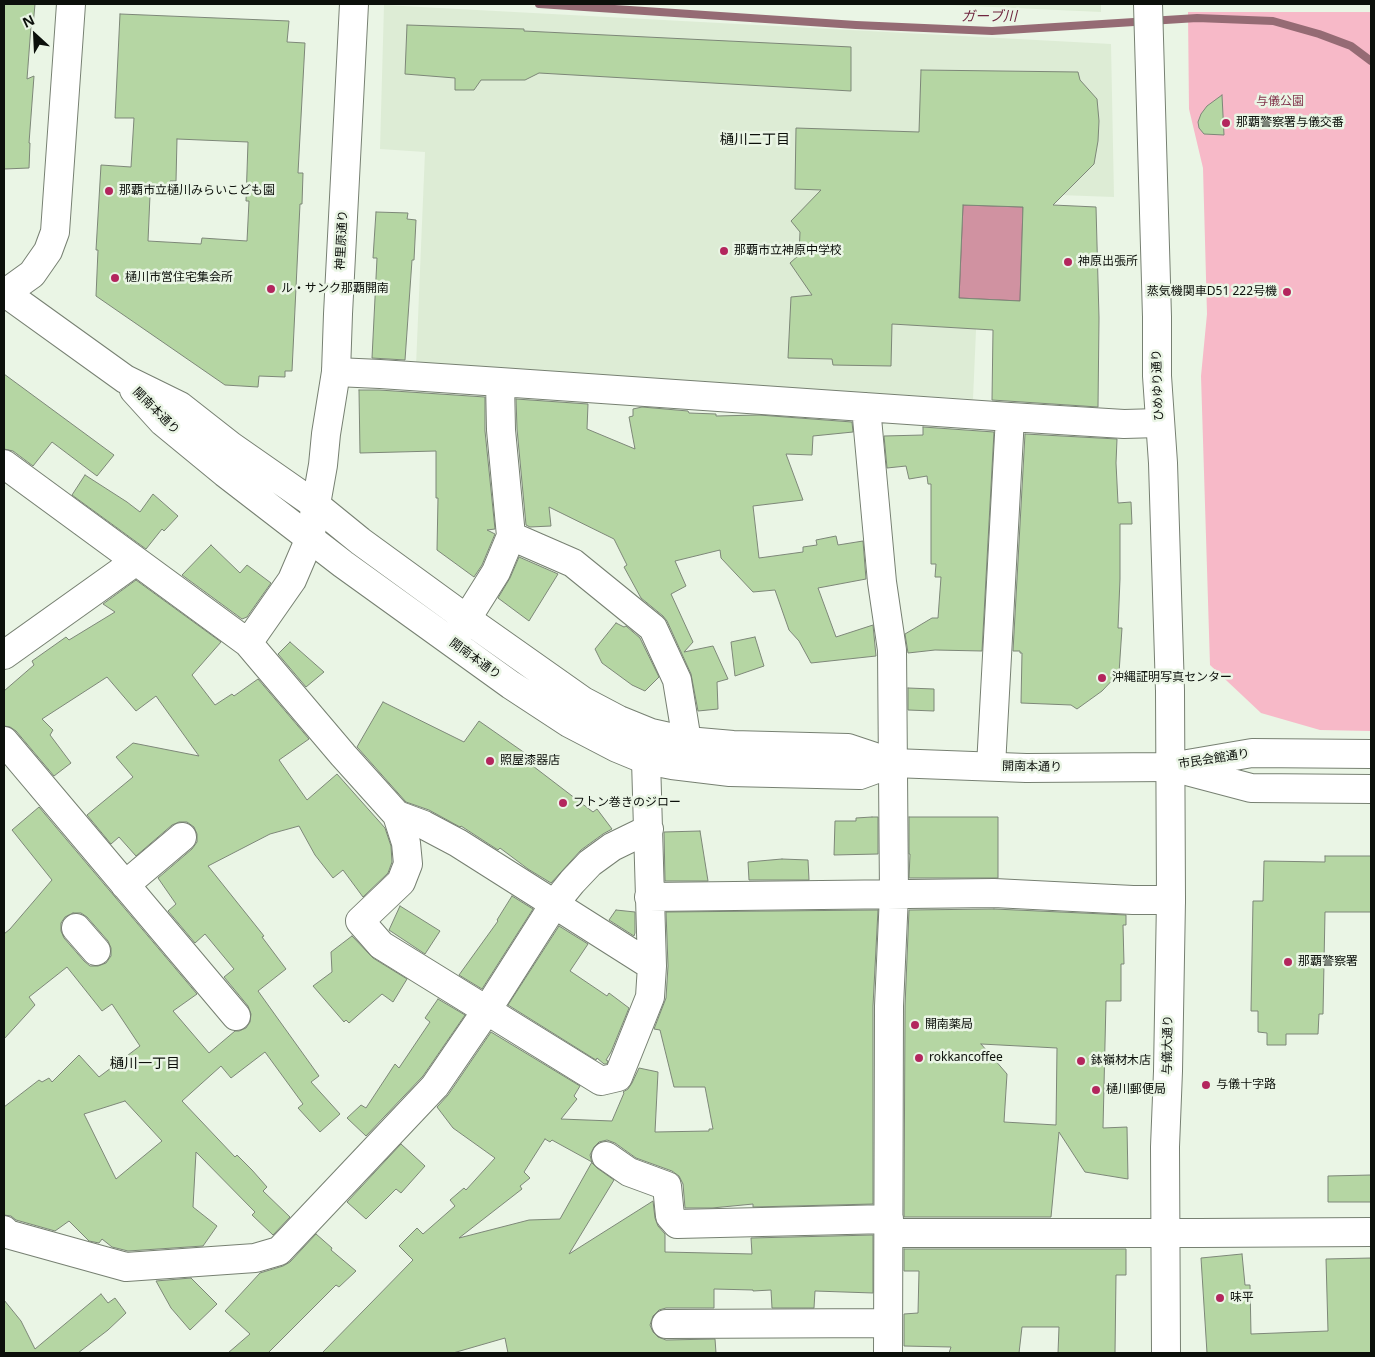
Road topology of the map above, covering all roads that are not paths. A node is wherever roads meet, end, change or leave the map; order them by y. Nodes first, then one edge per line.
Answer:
1 (71, 4) edge
2 (354, 4) edge
3 (1148, 6) edge
4 (4, 293) edge
5 (336, 372) junction
6 (125, 380) junction
7 (500, 382) junction
8 (866, 407) junction
9 (1010, 417) junction
10 (1159, 424) junction
11 (4, 464) edge
12 (317, 506) junction
13 (511, 536) junction
14 (310, 538) junction
15 (136, 561) junction
16 (466, 619) junction
17 (248, 643) junction
18 (451, 643) junction
19 (4, 655) edge
20 (4, 741) edge
21 (687, 741) junction
22 (1371, 754) edge
23 (646, 760) junction
24 (894, 764) junction
25 (991, 766) junction
26 (1170, 767) junction
27 (688, 768) junction
28 (1371, 789) edge
29 (397, 815) junction
30 (649, 829) junction
31 (182, 837) dead end
32 (125, 885) junction
33 (894, 895) junction
34 (649, 897) junction
35 (1171, 900) junction
36 (556, 904) junction
37 (76, 928) dead end
38 (96, 951) dead end
39 (652, 966) junction
40 (487, 1010) junction
41 (236, 1016) dead end
42 (606, 1156) dead end
43 (889, 1226) junction
44 (4, 1230) edge
45 (1371, 1232) edge
46 (1165, 1233) junction
47 (888, 1323) junction
48 (666, 1324) dead end
49 (888, 1353) edge
50 (1166, 1353) edge

1 - 4 main road
2 - 5 main road, 神里原通り
3 - 10 main road, ひめゆり通り
4 - 6 main road, 開南本通り
5 - 7 main road
5 - 12 main road, 神里原通り
6 - 12 main road, 開南本通り
6 - 14 main road, 開南本通り
7 - 8 main road
7 - 13 main road
8 - 9 main road
8 - 24 main road
9 - 10 main road
9 - 25 main road
10 - 26 main road, ひめゆり通り
11 - 15 main road
12 - 14 main road, 神里原通り
12 - 16 main road, 開南本通り
13 - 16 main road
13 - 21 main road
14 - 17 main road, 神里原通り
14 - 18 main road, 開南本通り
15 - 17 main road
15 - 19 main road
16 - 18 main road
16 - 21 main road, 開南本通り
17 - 29 main road
18 - 23 main road, 開南本通り
20 - 32 main road
21 - 24 main road, 開南本通り
21 - 27 main road
22 - 26 main road, 市民会館通り
23 - 27 main road, 開南本通り
23 - 30 main road
24 - 25 main road, 開南本通り
24 - 27 main road, 開南本通り
24 - 33 main road
25 - 26 main road, 開南本通り
26 - 28 main road, 市民会館通り
26 - 35 main road, 与儀大通り
29 - 36 main road
29 - 40 main road
30 - 34 main road
30 - 36 main road
31 - 32 main road
32 - 41 main road
33 - 34 main road
33 - 35 main road
33 - 43 main road
34 - 39 main road
35 - 46 main road, 与儀大通り
36 - 39 main road
36 - 40 main road
37 - 38 main road
39 - 40 main road
40 - 44 main road
42 - 43 main road
43 - 46 main road
43 - 47 main road
45 - 46 main road
46 - 50 main road, 与儀大通り
47 - 48 main road
47 - 49 main road

